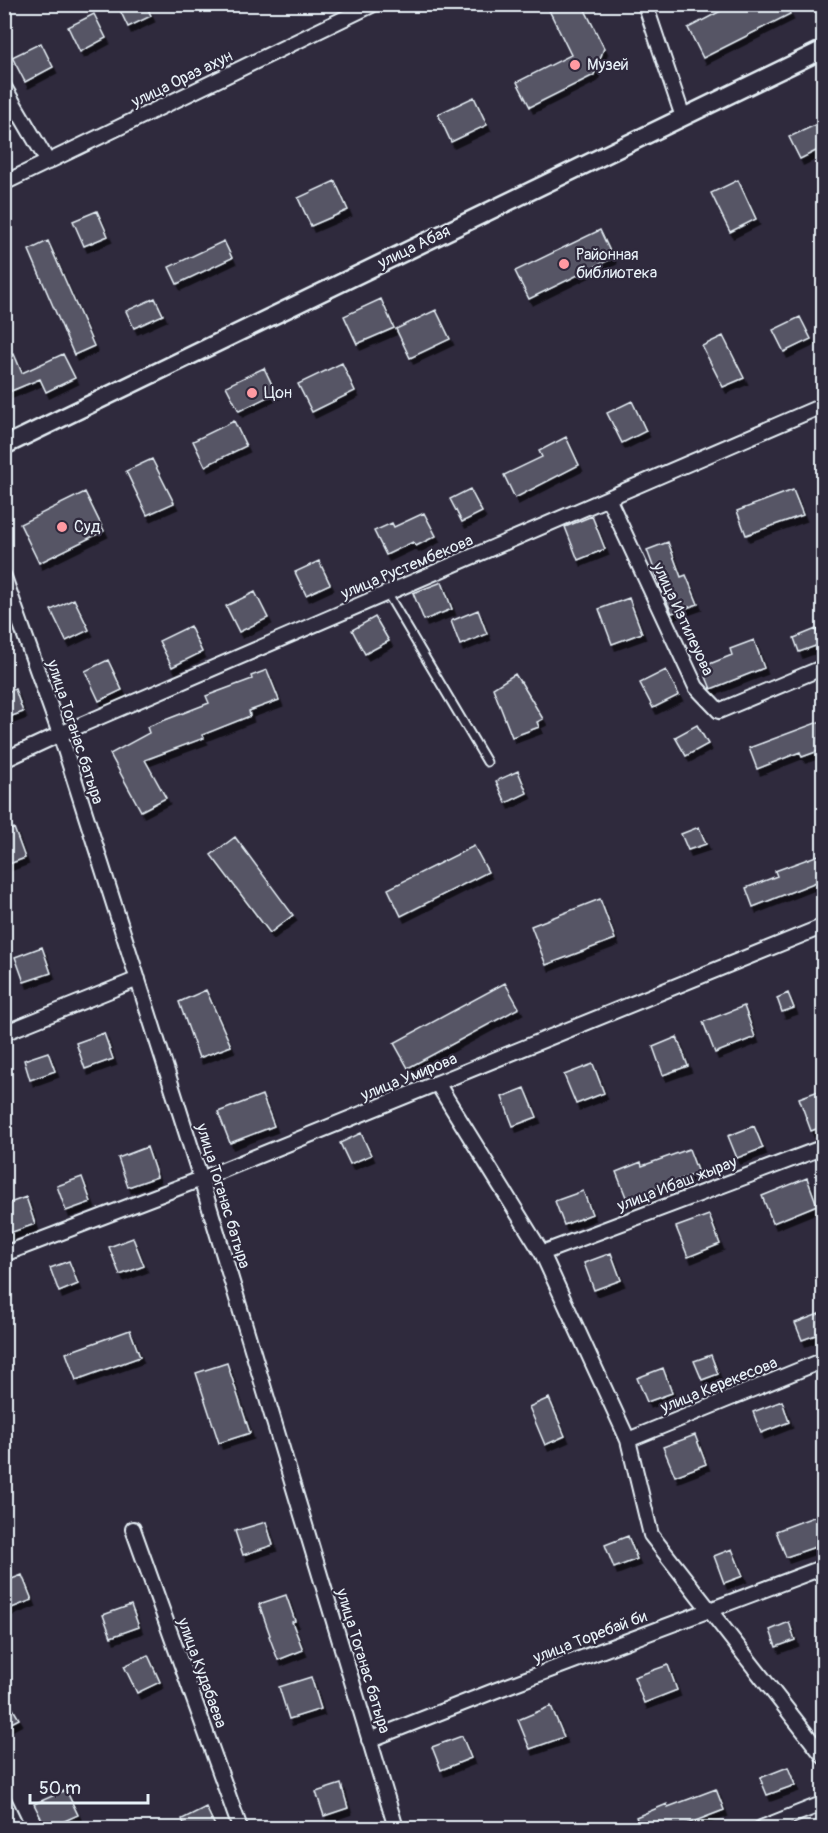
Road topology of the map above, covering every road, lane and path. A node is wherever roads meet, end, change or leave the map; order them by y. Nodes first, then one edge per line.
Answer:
1 (374, 4) edge
2 (645, 4) edge
3 (824, 49) edge
4 (4, 87) edge
5 (682, 117) junction
6 (48, 162) junction
7 (4, 183) edge
8 (824, 405) edge
9 (4, 446) edge
10 (608, 498) junction
11 (4, 577) edge
12 (387, 593) junction
13 (824, 667) edge
14 (60, 734) junction
15 (4, 760) edge
16 (487, 762) dead end
17 (824, 926) edge
18 (138, 979) junction
19 (4, 1033) edge
20 (437, 1083) junction
21 (824, 1147) edge
22 (201, 1179) junction
23 (542, 1253) junction
24 (4, 1254) edge
25 (824, 1360) edge
26 (628, 1440) junction
27 (134, 1529) dead end
28 (824, 1567) edge
29 (708, 1610) junction
30 (369, 1740) junction
31 (824, 1757) edge
32 (4, 1801) edge
33 (824, 1803) edge
34 (17, 1828) edge
35 (240, 1828) edge
36 (396, 1828) edge
37 (761, 1828) edge

1 - 6 street, улица Ораз ахун
2 - 5 street
3 - 5 street, улица Абая
4 - 6 street
5 - 9 street, улица Абая
6 - 7 street, улица Ораз ахун
8 - 10 street, улица Рустембекова
10 - 12 street, улица Рустембекова
10 - 13 street, улица Изтилеуова
11 - 14 street, улица Тоганас батыра
12 - 14 street, улица Рустембекова
12 - 16 lane
14 - 15 street, улица Рустембекова
14 - 18 street, улица Тоганас батыра
17 - 20 street, улица Умирова
18 - 19 street
18 - 22 street, улица Тоганас батыра
20 - 22 street, улица Умирова
20 - 23 street
21 - 23 street, улица Ибаш жырау
22 - 24 street, улица Умирова
22 - 30 street, улица Тоганас батыра
23 - 26 street
25 - 26 street, улица Керекесова
26 - 29 street
27 - 35 street, улица Кудабаева
28 - 29 street, улица Торебай би
29 - 30 street, улица Торебай би
29 - 31 street
30 - 36 street, улица Тоганас батыра
32 - 34 street
33 - 37 street

